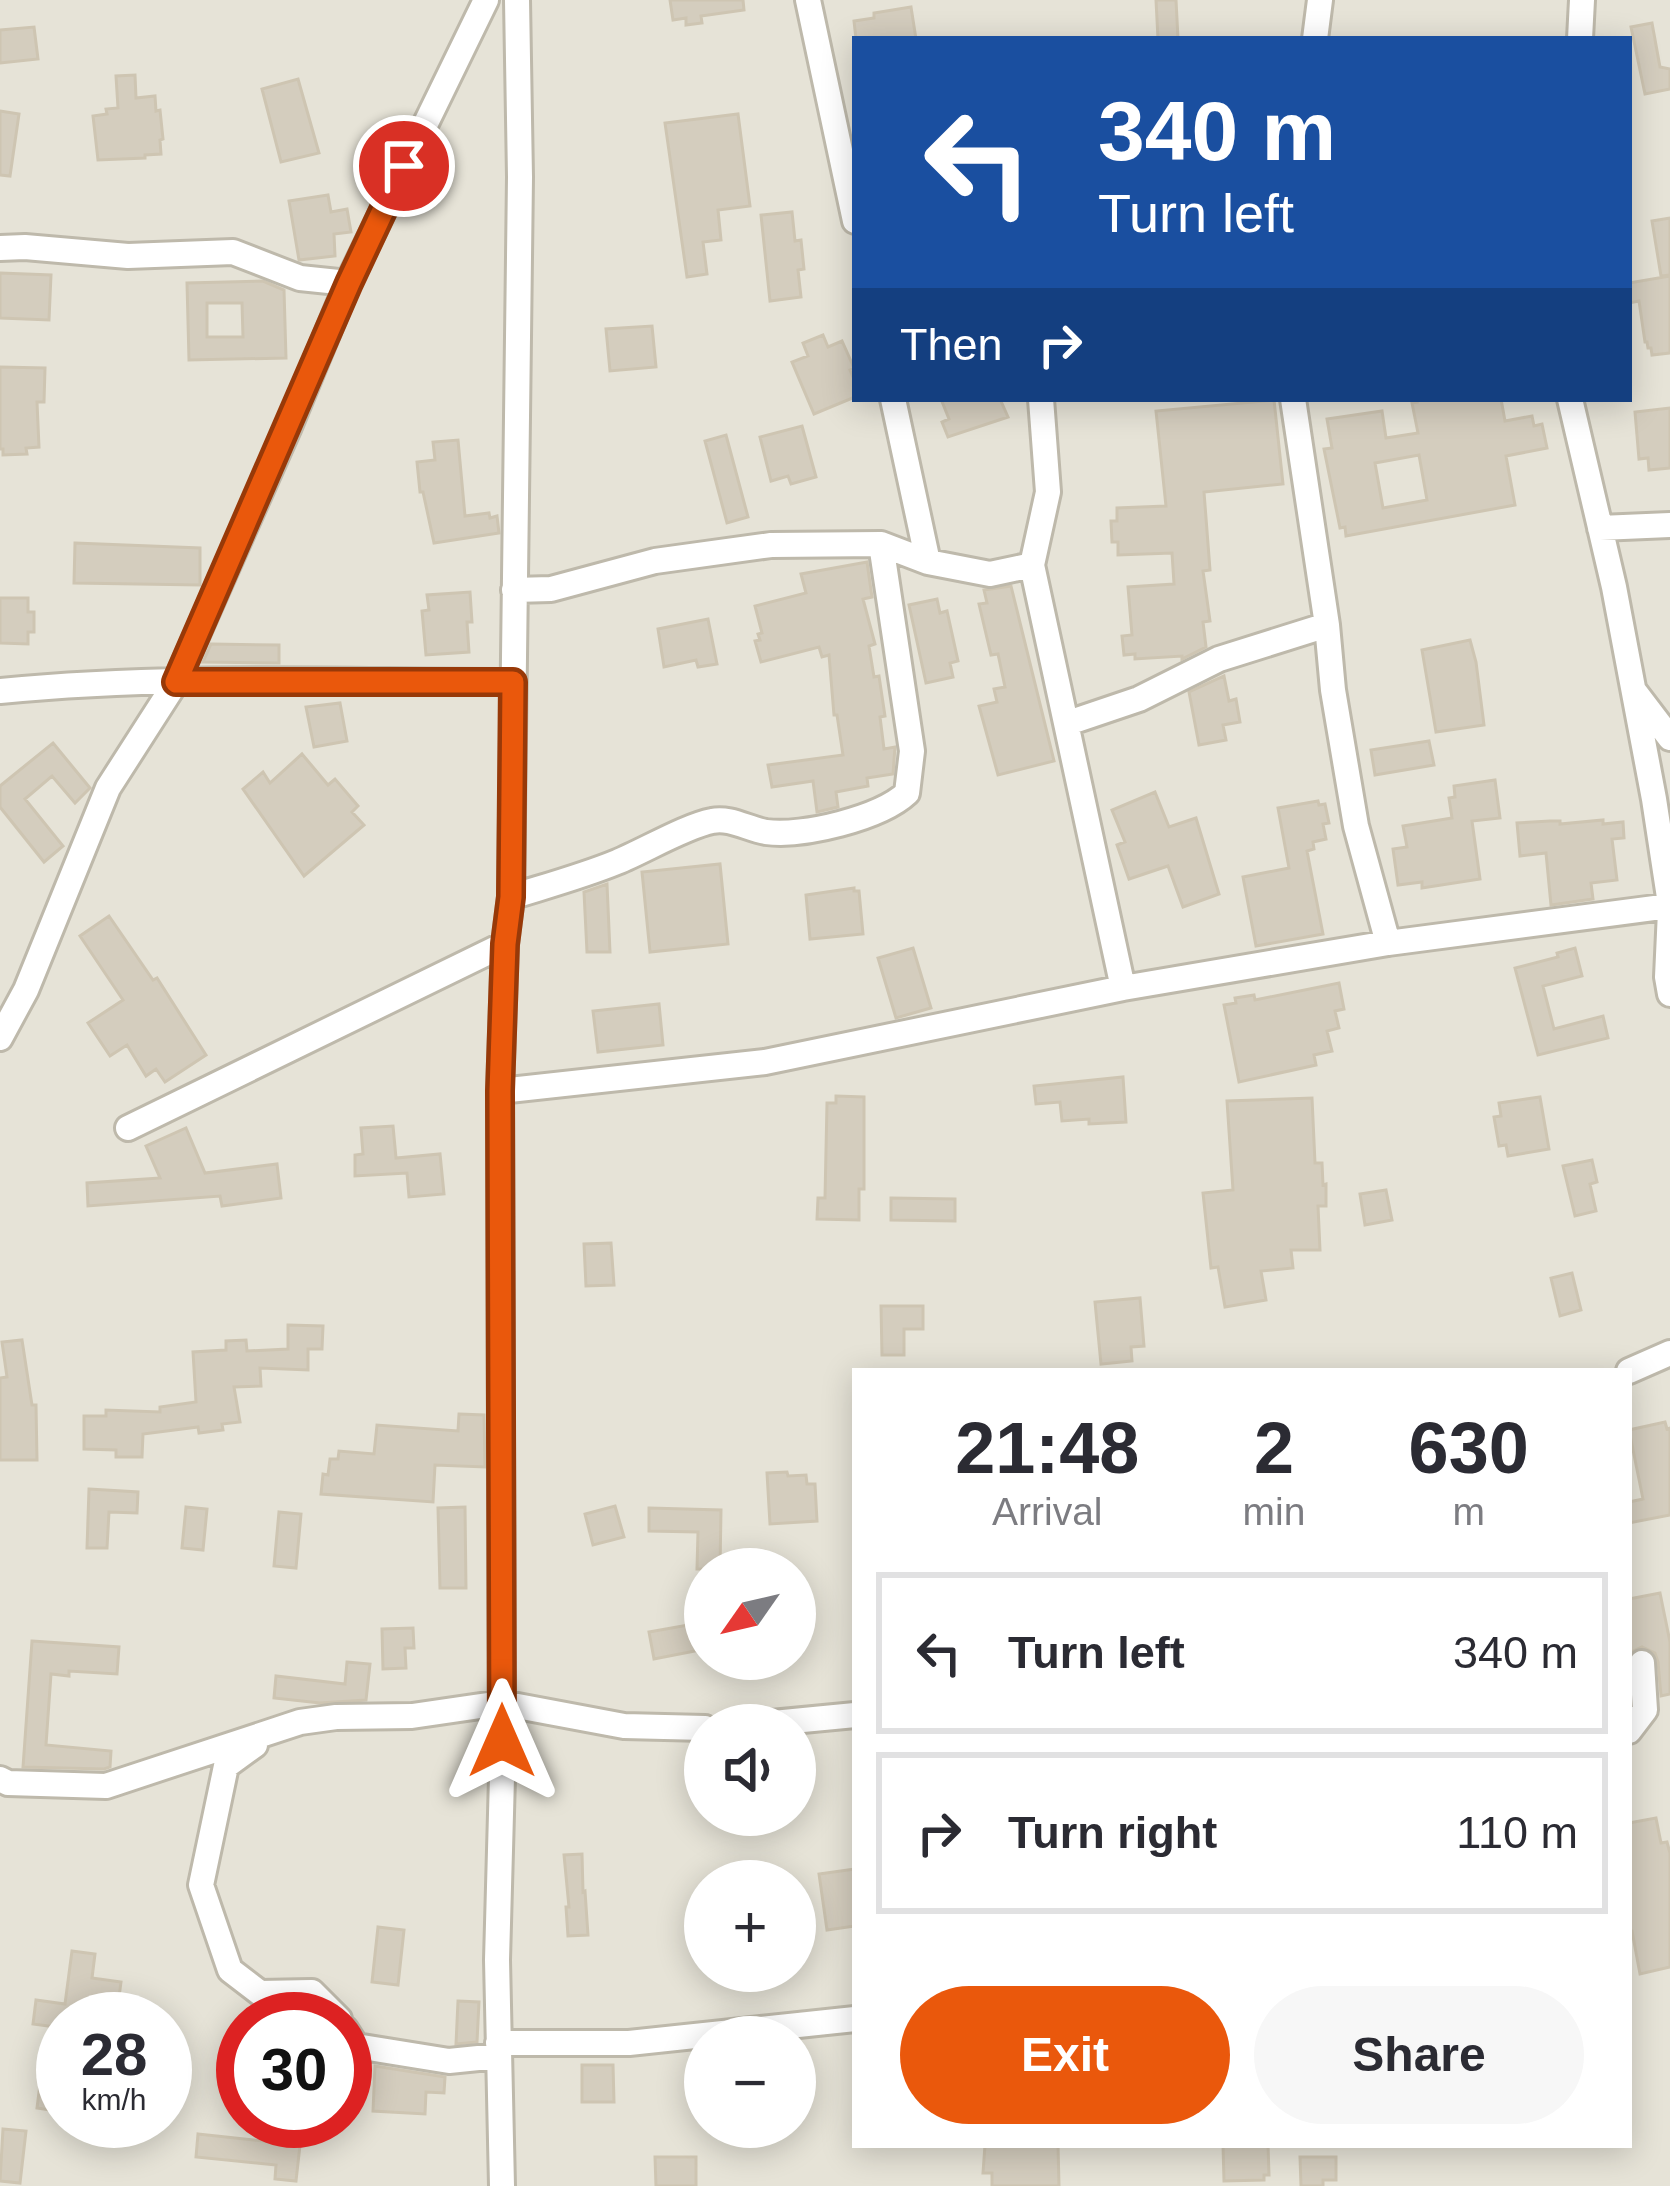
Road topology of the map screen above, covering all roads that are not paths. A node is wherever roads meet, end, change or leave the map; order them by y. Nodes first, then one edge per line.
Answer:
1 (487, 0) edge
2 (518, 0) edge
3 (808, 0) edge
4 (1320, 0) edge
5 (1582, 0) edge
6 (1315, 36) edge
7 (1580, 36) edge
8 (852, 207) edge
9 (0, 248) edge
10 (349, 283) junction
11 (894, 402) edge
12 (1041, 402) edge
13 (1293, 402) edge
14 (1571, 402) edge
15 (1670, 525) edge
16 (1600, 528) junction
17 (881, 544) junction
18 (928, 562) junction
19 (1032, 565) junction
20 (514, 590) junction
21 (1327, 625) junction
22 (176, 682) junction
23 (513, 682) junction
24 (1632, 688) junction
25 (0, 692) edge
26 (1068, 723) junction
27 (1670, 738) edge
28 (511, 897) junction
29 (1670, 907) edge
30 (1388, 943) junction
31 (505, 944) junction
32 (1123, 988) junction
33 (1670, 994) edge
34 (0, 1038) edge
35 (500, 1091) junction
36 (128, 1128) dead end
37 (1670, 1353) edge
38 (1632, 1370) edge
39 (1642, 1663) dead end
40 (501, 1703) junction
41 (852, 1714) edge
42 (816, 1718) edge
43 (300, 1722) junction
44 (684, 1727) edge
45 (1632, 1727) edge
46 (0, 1779) edge
47 (259, 1992) edge
48 (852, 2019) edge
49 (372, 2049) edge
50 (498, 2049) junction
51 (502, 2186) edge

1 - 10 street
2 - 20 street
3 - 8 street
4 - 6 street
5 - 7 street
9 - 10 street
10 - 22 street
11 - 18 street
12 - 19 street
13 - 21 street
14 - 16 street
15 - 16 street
16 - 24 street
17 - 18 street
17 - 20 street
17 - 28 street
18 - 19 street
19 - 26 street
20 - 23 street
21 - 26 street
21 - 30 street
22 - 23 street
22 - 25 street
22 - 34 street
23 - 28 street
24 - 27 street
24 - 29 street
26 - 32 street
28 - 31 street
29 - 30 street
29 - 33 street
30 - 32 street
31 - 35 street
31 - 36 street
32 - 35 street
35 - 40 street
37 - 38 street
39 - 45 street
40 - 43 street
40 - 44 street
40 - 50 street
41 - 42 street
43 - 46 street
43 - 47 street
48 - 50 street
49 - 50 street
50 - 51 street

